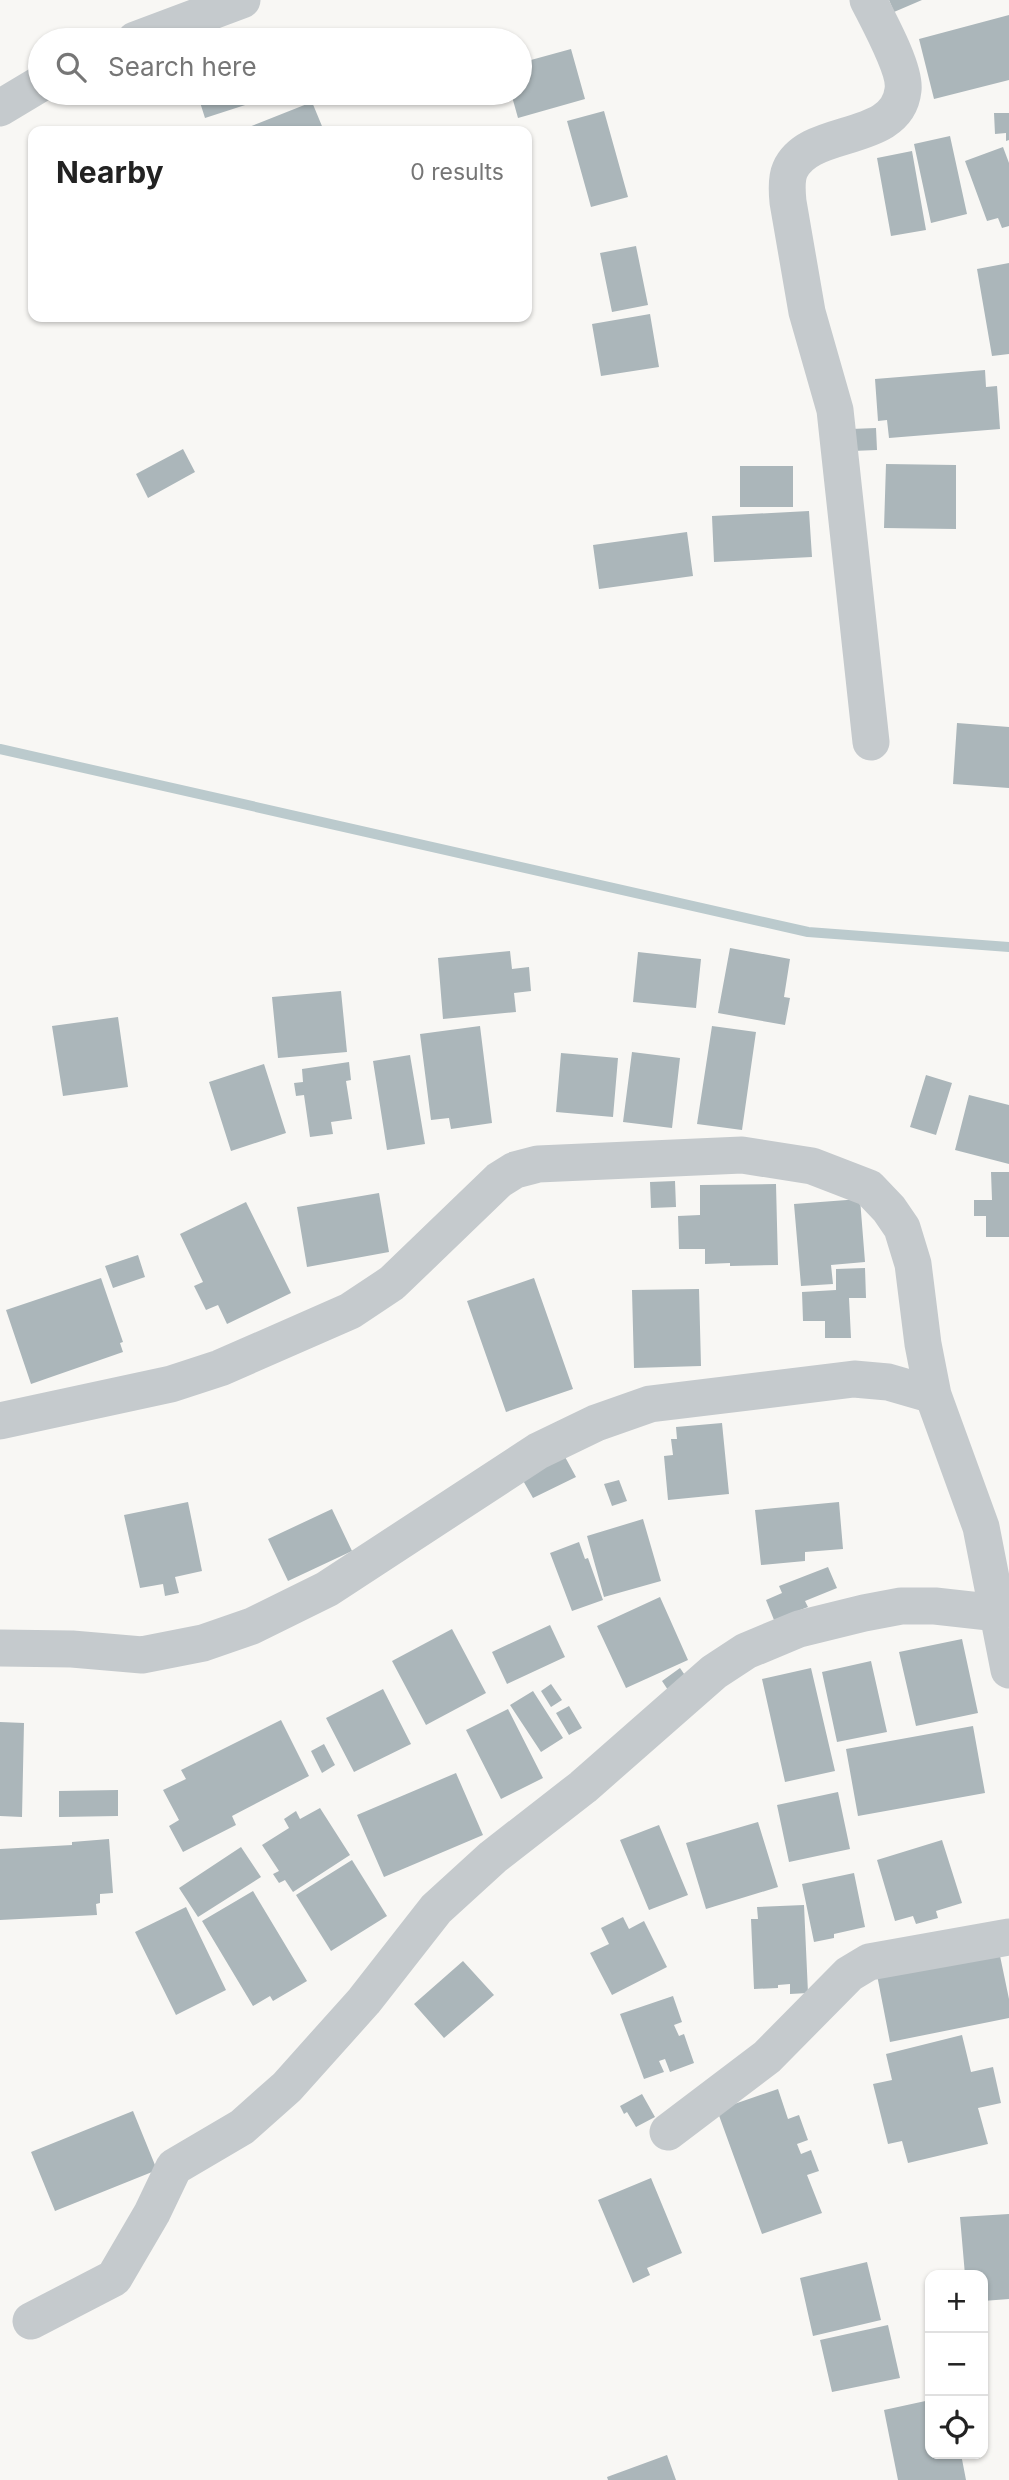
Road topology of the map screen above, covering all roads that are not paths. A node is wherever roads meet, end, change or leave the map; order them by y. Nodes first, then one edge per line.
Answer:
1 (242, 0) edge
2 (868, 0) edge
3 (167, 28) edge
4 (28, 91) edge
5 (0, 108) edge
6 (871, 742) dead end
7 (933, 1395) junction
8 (0, 1421) edge
9 (998, 1613) junction
10 (0, 1648) edge
11 (1009, 1670) edge
12 (1009, 1937) edge
13 (668, 2132) dead end
14 (31, 2321) dead end

1 - 3 street
2 - 6 street
4 - 5 street
7 - 8 street
7 - 9 street
7 - 10 street
9 - 11 street
9 - 14 street
12 - 13 street

